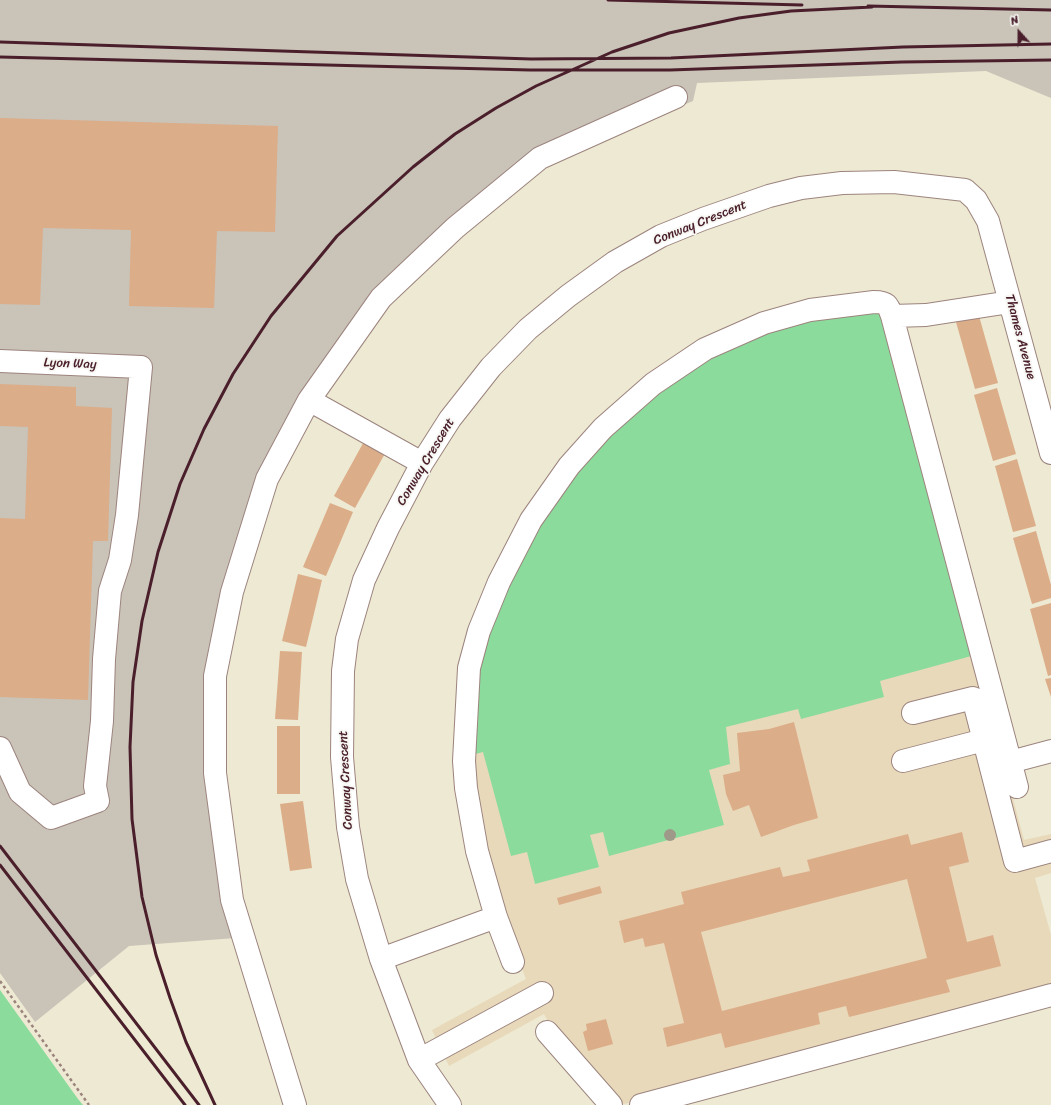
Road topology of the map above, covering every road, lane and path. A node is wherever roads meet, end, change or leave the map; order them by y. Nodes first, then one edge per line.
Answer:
1 (676, 97) dead end
2 (988, 221) joint
3 (1010, 302) junction
4 (892, 316) junction
5 (0, 361) edge
6 (309, 400) junction
7 (1046, 418) edge
8 (1051, 453) edge
9 (422, 463) junction
10 (913, 713) dead end
11 (984, 740) junction
12 (0, 748) edge
13 (1051, 751) edge
14 (903, 762) dead end
15 (1010, 762) junction
16 (1017, 787) dead end
17 (1051, 851) edge
18 (496, 917) junction
19 (381, 959) junction
20 (513, 962) dead end
21 (0, 981) edge
22 (542, 992) dead end
23 (1051, 995) edge
24 (547, 1032) dead end
25 (419, 1060) junction
26 (89, 1105) edge
27 (295, 1105) edge
28 (450, 1105) edge
29 (611, 1105) edge
30 (642, 1105) edge

1 - 6 street
2 - 3 street, Thames Avenue
2 - 9 street, Conway Crescent
3 - 4 street
3 - 7 street, Thames Avenue
4 - 15 street
4 - 18 street
5 - 12 street, Lyon Way
6 - 9 street
6 - 27 street
7 - 8 street, Thames Avenue
9 - 19 street, Conway Crescent
10 - 11 street
11 - 14 street
11 - 17 street
13 - 15 street
15 - 16 street
18 - 19 street
18 - 20 street
19 - 25 street, Conway Crescent
21 - 26 path
22 - 25 street
23 - 30 street
24 - 29 street
25 - 28 street, Conway Crescent

